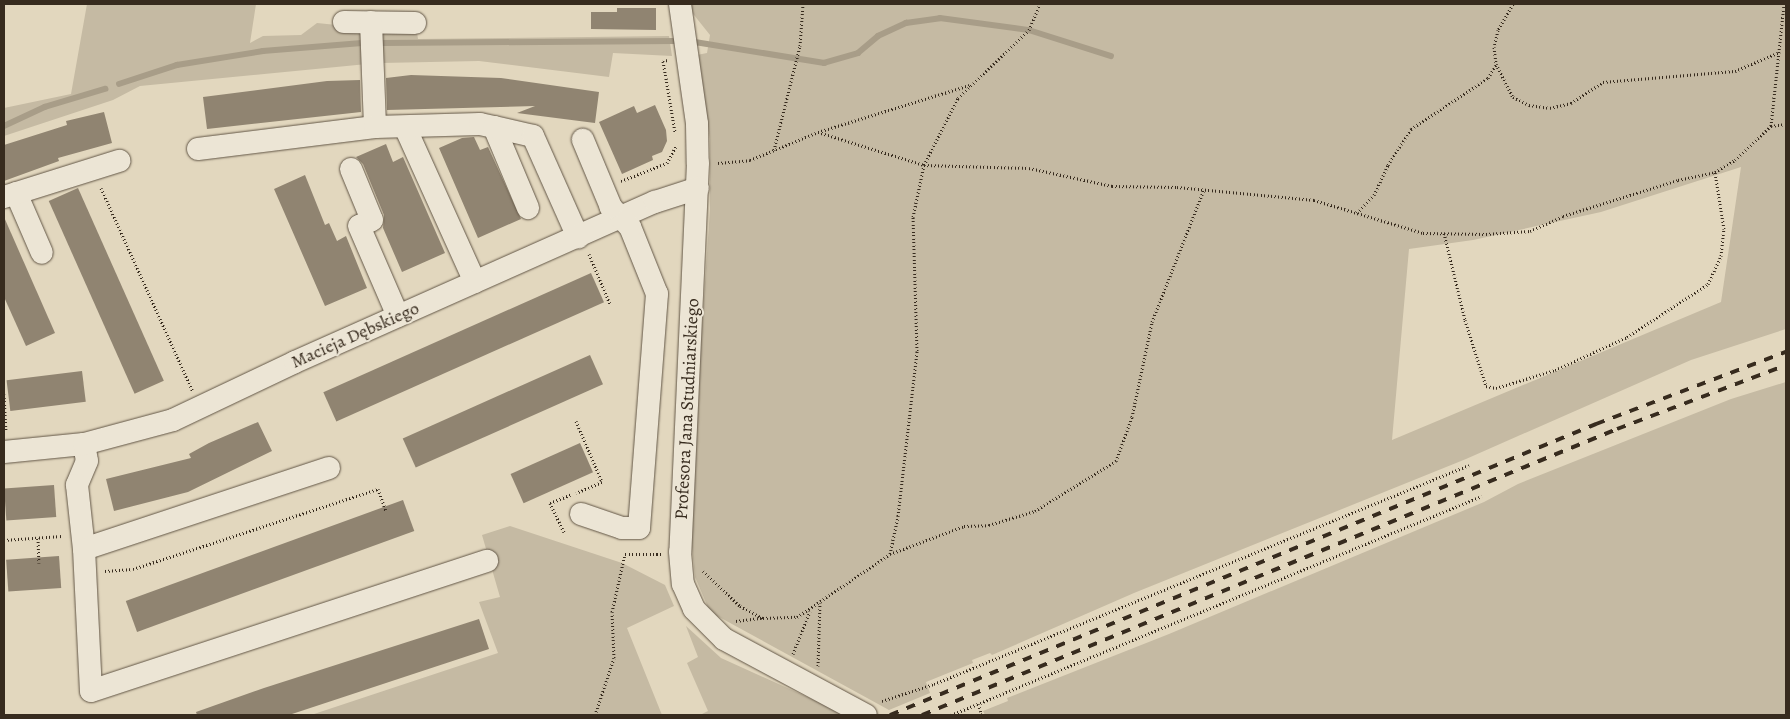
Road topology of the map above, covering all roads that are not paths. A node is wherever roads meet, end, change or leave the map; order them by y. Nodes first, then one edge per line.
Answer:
1 (680, 4) edge
2 (344, 22) dead end
3 (371, 22) junction
4 (416, 23) dead end
5 (375, 127) junction
6 (405, 127) junction
7 (494, 127) junction
8 (583, 140) dead end
9 (198, 149) dead end
10 (120, 160) dead end
11 (351, 169) dead end
12 (698, 188) junction
13 (10, 195) edge
14 (528, 208) dead end
15 (621, 218) junction
16 (578, 237) junction
17 (42, 253) dead end
18 (475, 282) junction
19 (398, 316) junction
20 (84, 444) junction
21 (6, 452) edge
22 (329, 468) dead end
23 (581, 514) dead end
24 (84, 551) junction
25 (487, 561) dead end
26 (873, 707) edge

1 - 12 street, Profesora Jana Studniarskiego
2 - 3 street
3 - 4 street
3 - 5 street
5 - 6 street
5 - 9 street
6 - 7 street
6 - 18 street
7 - 14 street
7 - 16 street
8 - 15 street
10 - 13 street
11 - 19 street
12 - 15 street, Macieja Dębskiego
12 - 26 street, Profesora Jana Studniarskiego
13 - 17 street
15 - 16 street, Macieja Dębskiego
15 - 23 street
16 - 18 street, Macieja Dębskiego
18 - 19 street, Macieja Dębskiego
19 - 20 street, Macieja Dębskiego
20 - 21 street, Macieja Dębskiego
20 - 24 street
22 - 24 street
24 - 25 street

